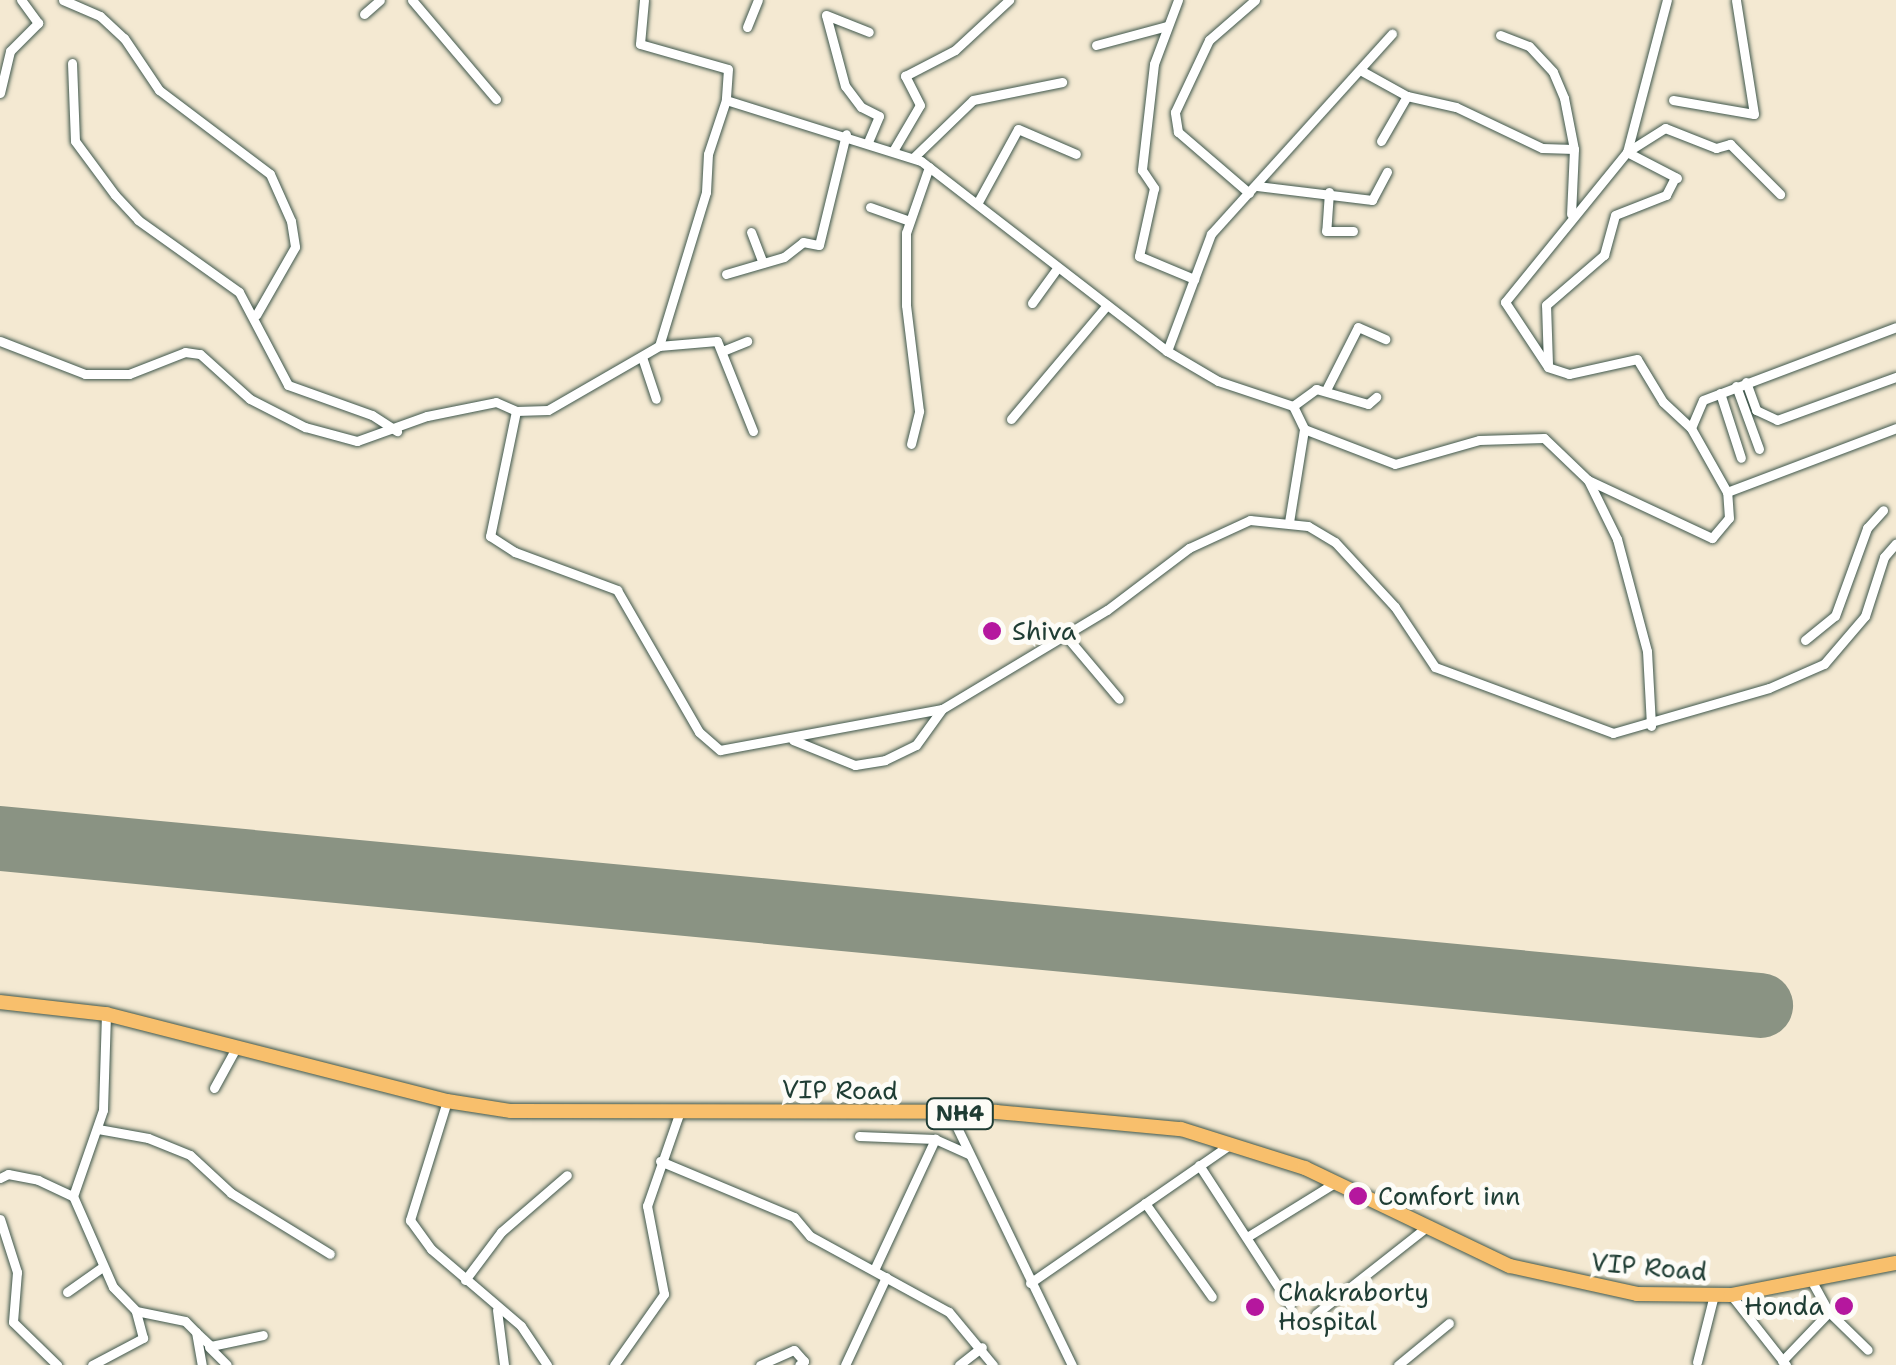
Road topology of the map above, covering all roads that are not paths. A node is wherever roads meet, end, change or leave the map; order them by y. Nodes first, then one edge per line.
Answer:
1 (21, 0) edge
2 (63, 0) edge
3 (380, 0) edge
4 (412, 0) edge
5 (644, 0) edge
6 (758, 0) edge
7 (1009, 0) edge
8 (1255, 0) edge
9 (1667, 0) edge
10 (1736, 0) edge
11 (1174, 2) edge
12 (364, 14) dead end
13 (1168, 26) junction
14 (747, 27) dead end
15 (868, 32) dead end
16 (1392, 34) dead end
17 (1500, 35) dead end
18 (1096, 45) dead end
19 (72, 63) dead end
20 (3, 70) edge
21 (1360, 70) junction
22 (1062, 82) dead end
23 (0, 93) edge
24 (1407, 96) junction
25 (496, 99) dead end
26 (726, 100) junction
27 (1673, 100) dead end
28 (846, 134) junction
29 (1381, 141) dead end
30 (868, 142) junction
31 (1574, 150) junction
32 (893, 151) junction
33 (1626, 152) junction
34 (1076, 154) dead end
35 (913, 158) junction
36 (929, 168) junction
37 (1386, 172) dead end
38 (1252, 190) junction
39 (1329, 192) junction
40 (1780, 194) dead end
41 (978, 202) junction
42 (870, 207) dead end
43 (910, 221) junction
44 (1565, 226) junction
45 (1353, 231) dead end
46 (751, 232) dead end
47 (763, 263) junction
48 (1058, 267) junction
49 (726, 274) dead end
50 (1194, 278) junction
51 (1032, 302) dead end
52 (1106, 304) junction
53 (256, 316) junction
54 (1895, 328) edge
55 (1385, 339) dead end
56 (0, 341) edge
57 (747, 342) dead end
58 (659, 346) junction
59 (725, 350) junction
60 (1167, 351) junction
61 (642, 357) junction
62 (1548, 367) junction
63 (1896, 378) edge
64 (1741, 384) junction
65 (1327, 388) junction
66 (1720, 393) junction
67 (1376, 397) dead end
68 (656, 399) dead end
69 (1293, 406) junction
70 (516, 411) junction
71 (1012, 419) dead end
72 (1691, 428) junction
73 (1896, 428) edge
74 (1304, 429) junction
75 (397, 431) junction
76 (754, 431) dead end
77 (911, 444) dead end
78 (1758, 448) dead end
79 (1741, 458) dead end
80 (1588, 480) junction
81 (1727, 492) junction
82 (1882, 510) dead end
83 (1288, 522) junction
84 (1896, 543) edge
85 (1816, 634) junction
86 (1066, 636) junction
87 (1805, 640) dead end
88 (1833, 653) junction
89 (1119, 699) dead end
90 (942, 710) junction
91 (1652, 726) junction
92 (791, 738) junction
93 (0, 1002) edge
94 (106, 1014) junction
95 (236, 1048) junction
96 (214, 1088) dead end
97 (448, 1102) junction
98 (680, 1112) junction
99 (951, 1114) junction
100 (98, 1129) junction
101 (860, 1136) dead end
102 (935, 1139) junction
103 (1234, 1141) junction
104 (969, 1154) junction
105 (660, 1161) junction
106 (1199, 1166) junction
107 (568, 1175) dead end
108 (0, 1178) edge
109 (1336, 1182) junction
110 (74, 1196) junction
111 (1145, 1203) junction
112 (0, 1219) edge
113 (1429, 1226) junction
114 (1247, 1237) junction
115 (330, 1254) dead end
116 (1896, 1263) edge
117 (100, 1268) junction
118 (874, 1270) junction
119 (886, 1276) junction
120 (1810, 1278) junction
121 (465, 1280) junction
122 (1030, 1284) junction
123 (67, 1292) dead end
124 (1731, 1295) junction
125 (1714, 1296) junction
126 (1212, 1297) dead end
127 (1290, 1305) dead end
128 (497, 1310) junction
129 (136, 1311) junction
130 (1828, 1312) junction
131 (1316, 1314) dead end
132 (1449, 1324) dead end
133 (196, 1332) junction
134 (263, 1336) dead end
135 (211, 1346) junction
136 (982, 1347) junction
137 (1868, 1350) dead end
138 (201, 1361) edge
139 (1697, 1362) dead end
140 (1784, 1363) edge
141 (56, 1365) edge
142 (92, 1365) edge
143 (227, 1365) edge
144 (504, 1365) edge
145 (547, 1365) edge
146 (614, 1365) edge
147 (760, 1365) edge
148 (800, 1365) edge
149 (845, 1365) edge
150 (959, 1365) edge
151 (992, 1365) edge
152 (1072, 1365) edge
153 (1398, 1365) edge

1 - 20 street
2 - 53 street
3 - 12 street
4 - 25 street
5 - 26 street
6 - 14 street
7 - 32 street
8 - 38 street
9 - 33 street
10 - 27 street
11 - 13 street
13 - 18 street
13 - 50 street
15 - 30 street
16 - 21 street
17 - 31 street
19 - 53 street
20 - 23 street
21 - 24 street
21 - 38 street
22 - 35 street
24 - 29 street
24 - 31 street
26 - 28 street
26 - 58 street
28 - 30 street
28 - 47 street
30 - 32 street
31 - 44 street
32 - 35 street
33 - 40 street
33 - 44 street
33 - 62 street
34 - 41 street
35 - 36 street
36 - 41 street
36 - 43 street
37 - 39 street
38 - 39 street
38 - 50 street
39 - 45 street
41 - 48 street
42 - 43 street
43 - 77 street
44 - 62 street
46 - 47 street
47 - 49 street
48 - 51 street
48 - 52 street
50 - 60 street
52 - 60 street
52 - 71 street
53 - 75 street
54 - 64 street
55 - 65 street
56 - 75 street
57 - 59 street
58 - 59 street
58 - 61 street
59 - 76 street
60 - 69 street
61 - 68 street
61 - 70 street
62 - 72 street
63 - 64 street
64 - 66 street
64 - 78 street
65 - 67 street
65 - 69 street
66 - 72 street
66 - 79 street
69 - 74 street
70 - 75 street
70 - 92 street
72 - 81 street
73 - 81 street
74 - 80 street
74 - 83 street
80 - 81 street
80 - 91 street
82 - 85 street
83 - 86 street
83 - 91 street
84 - 88 street
85 - 87 street
85 - 88 street
86 - 89 street
86 - 90 street
88 - 91 street
90 - 92 street
90 - 92 street
93 - 94 highway, VIP Road / NH4
94 - 95 highway, VIP Road / NH4
94 - 100 street
95 - 96 street
95 - 97 highway, VIP Road / NH4
97 - 98 highway, VIP Road / NH4
97 - 121 street
98 - 99 highway, VIP Road / NH4
98 - 105 street
99 - 103 highway, VIP Road / NH4
99 - 104 street
100 - 110 street
100 - 115 street
101 - 102 street
102 - 104 street
102 - 118 street
103 - 106 street
103 - 109 highway, VIP Road / NH4
104 - 122 street
105 - 118 street
105 - 146 street
106 - 111 street
106 - 114 street
107 - 121 street
108 - 110 street
109 - 113 highway, VIP Road / NH4
109 - 114 street
110 - 117 street
111 - 122 street
111 - 126 street
112 - 141 street
113 - 125 highway, VIP Road / NH4
113 - 131 street
114 - 127 street
116 - 120 highway, VIP Road / NH4
117 - 123 street
117 - 129 street
118 - 119 street
119 - 136 street
119 - 149 street
120 - 124 highway, VIP Road / NH4
120 - 130 street
121 - 128 street
122 - 152 street
124 - 125 highway, VIP Road / NH4
124 - 140 street
125 - 139 street
128 - 144 street
128 - 145 street
129 - 133 street
129 - 142 street
130 - 137 street
130 - 140 street
132 - 153 street
133 - 135 street
133 - 138 street
134 - 135 street
135 - 138 street
135 - 143 street
136 - 150 street
136 - 151 street
147 - 148 street

